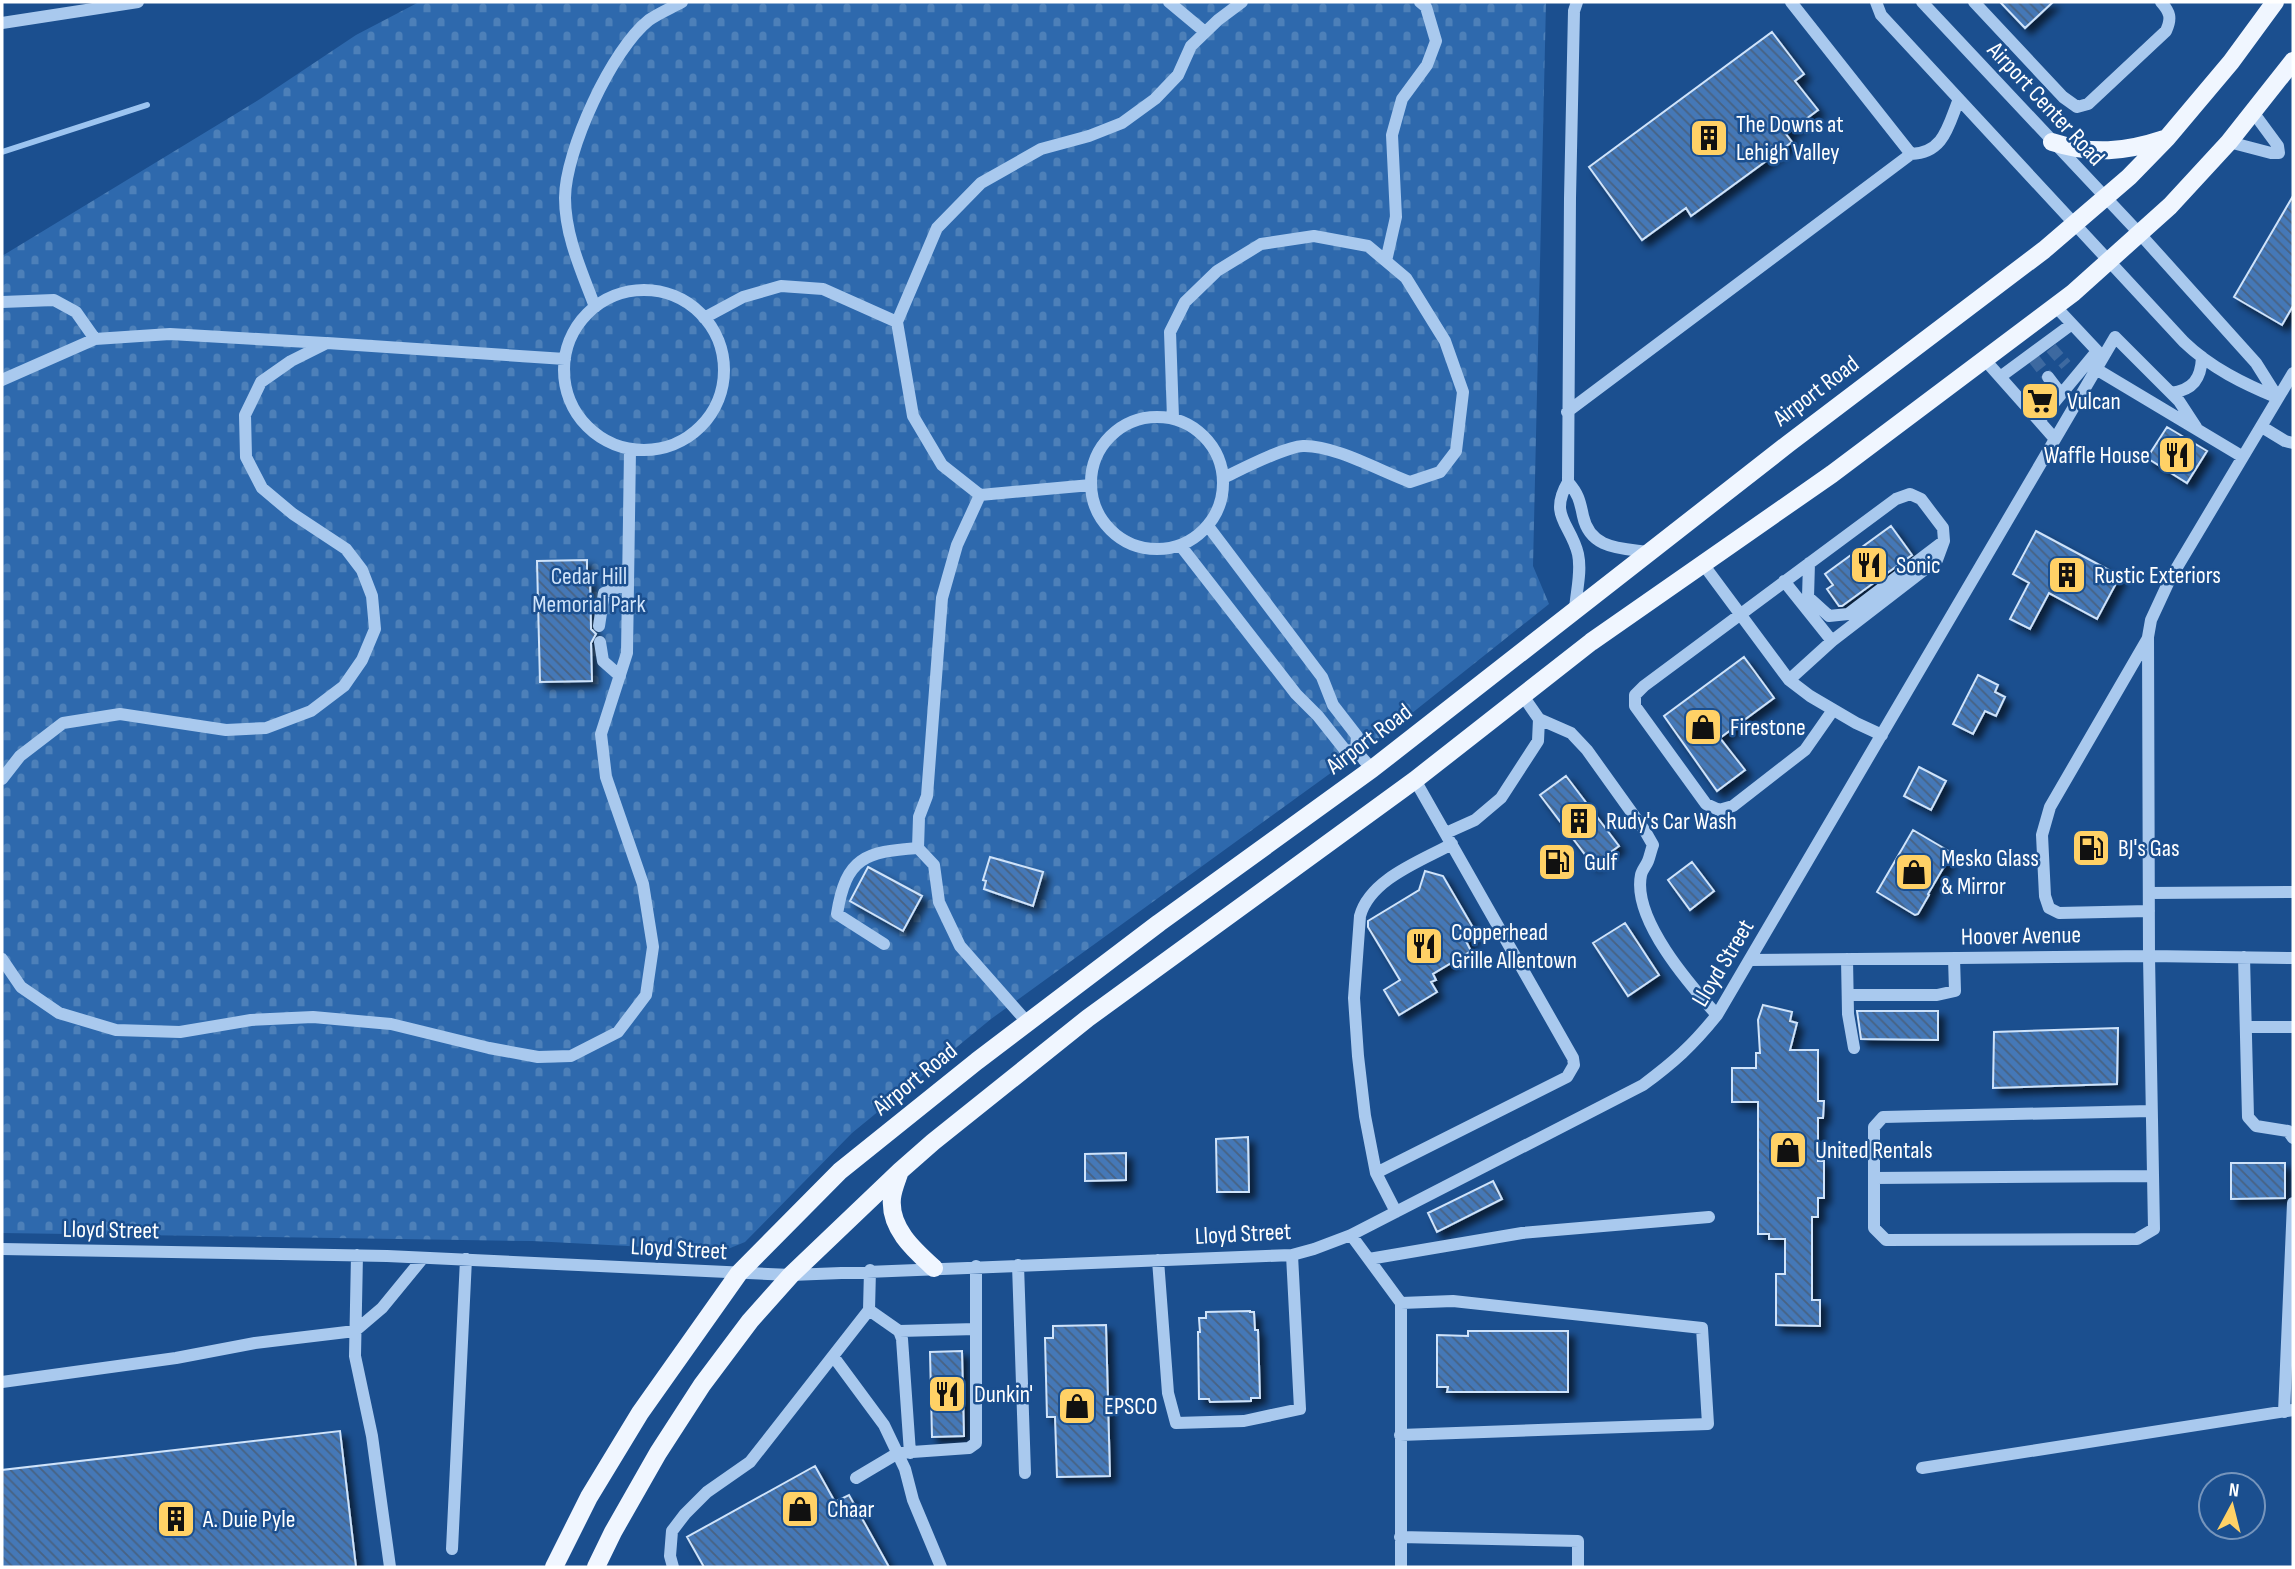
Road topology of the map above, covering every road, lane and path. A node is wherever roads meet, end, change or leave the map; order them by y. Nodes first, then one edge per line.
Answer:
1 (138, 2) edge
2 (682, 2) edge
3 (1169, 2) edge
4 (1242, 2) edge
5 (1420, 2) edge
6 (1577, 2) edge
7 (1792, 2) edge
8 (1876, 2) edge
9 (1922, 2) edge
10 (1974, 2) edge
11 (2161, 2) edge
12 (2275, 2) edge
13 (664, 7) edge
14 (2, 23) edge
15 (1205, 32) junction
16 (2293, 61) edge
17 (1959, 99) junction
18 (2253, 112) junction
19 (2167, 138) junction
20 (2052, 142) junction
21 (2229, 142) junction
22 (1910, 154) junction
23 (2104, 198) junction
24 (2075, 224) junction
25 (2140, 234) junction
26 (1386, 261) junction
27 (2110, 261) junction
28 (2, 302) edge
29 (595, 307) junction
30 (2056, 307) junction
31 (704, 318) junction
32 (897, 321) junction
33 (2072, 324) junction
34 (95, 339) junction
35 (327, 343) junction
36 (2202, 357) junction
37 (565, 359) junction
38 (2099, 359) junction
39 (1984, 360) junction
40 (2066, 365) tunnel mouth
41 (2293, 373) edge
42 (2076, 376) junction
43 (2000, 377) junction
44 (2048, 377) tunnel mouth
45 (2, 380) edge
46 (2171, 393) junction
47 (2061, 394) junction
48 (2278, 398) junction
49 (1567, 412) junction
50 (1173, 418) junction
51 (2039, 421) junction
52 (2196, 427) junction
53 (2262, 427) junction
54 (2055, 439) junction
55 (2293, 443) edge
56 (629, 450) junction
57 (2243, 457) junction
58 (1223, 478) junction
59 (1568, 482) junction
60 (1091, 485) junction
61 (980, 495) junction
62 (1208, 526) junction
63 (1944, 541) junction
64 (1180, 545) junction
65 (1648, 552) junction
66 (1809, 563) junction
67 (1703, 564) junction
68 (1784, 582) junction
69 (628, 583) junction
70 (1575, 610) junction
71 (1741, 614) junction
72 (599, 626) dead end
73 (2148, 637) junction
74 (1832, 641) junction
75 (600, 642) dead end
76 (620, 676) junction
77 (1789, 680) junction
78 (1523, 696) junction
79 (1333, 705) junction
80 (1833, 710) junction
81 (1318, 716) junction
82 (1539, 719) junction
83 (1882, 735) junction
84 (1356, 751) junction
85 (1372, 769) junction
86 (2, 779) edge
87 (1415, 779) junction
88 (1449, 839) junction
89 (918, 848) junction
90 (2293, 892) edge
91 (2149, 893) junction
92 (2149, 911) junction
93 (884, 944) dead end
94 (2148, 956) junction
95 (2244, 957) junction
96 (1954, 958) junction
97 (2293, 958) edge
98 (2, 959) edge
99 (1847, 959) junction
100 (1750, 960) junction
101 (1848, 995) junction
102 (1717, 1016) junction
103 (1027, 1023) junction
104 (2246, 1027) junction
105 (2292, 1029) edge
106 (1854, 1048) dead end
107 (2151, 1111) junction
108 (2293, 1138) edge
109 (900, 1171) junction
110 (1376, 1173) junction
111 (2153, 1176) junction
112 (1874, 1178) junction
113 (2293, 1203) edge
114 (1396, 1212) junction
115 (1709, 1217) dead end
116 (1351, 1235) junction
117 (2, 1249) edge
118 (357, 1255) junction
119 (1292, 1255) junction
120 (423, 1258) junction
121 (466, 1259) junction
122 (1369, 1259) junction
123 (1158, 1260) junction
124 (1018, 1265) junction
125 (976, 1266) junction
126 (934, 1268) junction
127 (870, 1270) junction
128 (739, 1273) junction
129 (791, 1275) junction
130 (1401, 1303) junction
131 (869, 1310) junction
132 (976, 1329) junction
133 (355, 1331) junction
134 (899, 1331) junction
135 (833, 1356) junction
136 (2, 1382) edge
137 (2289, 1411) edge
138 (1401, 1434) junction
139 (904, 1453) junction
140 (1922, 1468) dead end
141 (1025, 1473) dead end
142 (856, 1478) dead end
143 (1400, 1537) junction
144 (452, 1549) dead end
145 (390, 1567) edge
146 (554, 1567) edge
147 (596, 1567) edge
148 (673, 1567) edge
149 (941, 1567) edge
150 (1401, 1567) edge
151 (1578, 1567) edge

1 - 14 street
2 - 13 street
3 - 15 street
4 - 15 street
5 - 26 street
6 - 49 street
7 - 22 street
8 - 17 street
9 - 20 street, Airport Center Road
10 - 11 street
12 - 19 main road, Airport Road
13 - 29 street
15 - 32 street
16 - 18 main road
17 - 22 street
17 - 24 street
18 - 21 main road
18 - 21 street
19 - 20 main road
19 - 23 main road, Airport Road
20 - 23 street, Airport Center Road
21 - 25 main road
22 - 49 street
23 - 24 main road, Airport Road
23 - 25 street, Airport Center Road
24 - 27 street
24 - 65 main road, Airport Road
25 - 27 main road
25 - 48 street, Airport Center Road
26 - 50 street
26 - 58 street
27 - 30 main road
27 - 36 street
28 - 34 street
29 - 31 street
29 - 37 street
30 - 33 street
30 - 39 main road
31 - 32 street
31 - 56 street
32 - 61 street
33 - 38 street
33 - 43 street
34 - 35 street
34 - 45 street
35 - 37 street
35 - 86 street
36 - 46 street
36 - 48 street
37 - 56 street
38 - 42 street
38 - 46 street, Lloyd Street
38 - 52 street
38 - 54 street, Lloyd Street
39 - 43 street
39 - 67 main road
40 - 42 street
41 - 48 street
42 - 47 street
43 - 51 street
44 - 47 street
46 - 52 street
47 - 51 street
48 - 53 street
49 - 59 street
50 - 58 street
50 - 60 street
51 - 54 street
52 - 57 street
53 - 55 street
53 - 57 street
54 - 83 street, Lloyd Street
56 - 69 street
57 - 73 street
58 - 62 street
59 - 65 street
59 - 70 street
60 - 61 street
60 - 64 street
61 - 89 street
62 - 64 street
62 - 79 street
63 - 66 street
63 - 66 street
63 - 74 street
64 - 81 street
65 - 70 main road, Airport Road
66 - 68 street
67 - 71 street
67 - 78 main road
68 - 71 street
68 - 74 street
69 - 72 street
69 - 76 street
70 - 85 main road, Airport Road
71 - 77 street
71 - 80 street
73 - 91 street
73 - 92 street
74 - 77 street
75 - 76 street
76 - 98 street
77 - 80 street
78 - 82 street
78 - 87 main road
79 - 81 street
79 - 84 street
80 - 83 street
81 - 84 street
82 - 88 street
82 - 102 street
83 - 100 street, Lloyd Street
84 - 85 street
85 - 103 main road, Airport Road
87 - 88 street
87 - 109 main road
88 - 110 street
88 - 110 street
89 - 93 street
89 - 103 street
90 - 91 street
91 - 92 street
92 - 94 street
94 - 95 street, Hoover Avenue
94 - 96 street, Hoover Avenue
94 - 107 street
95 - 97 street, Hoover Avenue
95 - 104 street
96 - 99 street, Hoover Avenue
96 - 101 street
99 - 100 street, Hoover Avenue
99 - 101 street
100 - 102 street, Lloyd Street
101 - 106 street
102 - 114 street, Lloyd Street
103 - 128 main road, Airport Road
104 - 105 street
104 - 108 street
107 - 111 street
107 - 112 street
109 - 126 main road
109 - 129 main road
110 - 114 street
111 - 112 street
111 - 112 street
113 - 137 street
114 - 116 street, Lloyd Street
115 - 122 street
116 - 119 street, Lloyd Street
116 - 122 street
117 - 118 street, Lloyd Street
118 - 120 street, Lloyd Street
118 - 133 street
119 - 123 street, Lloyd Street
119 - 123 street
120 - 121 street, Lloyd Street
120 - 133 street
121 - 128 street, Lloyd Street
121 - 144 street
122 - 130 street
123 - 124 street, Lloyd Street
124 - 125 street, Lloyd Street
124 - 141 street
125 - 126 street, Lloyd Street
125 - 132 street
126 - 127 street, Lloyd Street
127 - 129 street, Lloyd Street
127 - 131 street
128 - 129 street, Lloyd Street
128 - 146 main road, Airport Road
129 - 147 main road
130 - 138 street
130 - 138 street
131 - 134 street
131 - 135 street
132 - 134 street
132 - 139 street
133 - 136 street
133 - 145 street
134 - 139 street
135 - 139 street
135 - 148 street
137 - 140 street
138 - 143 street
139 - 142 street
139 - 149 street
143 - 150 street
143 - 151 street

